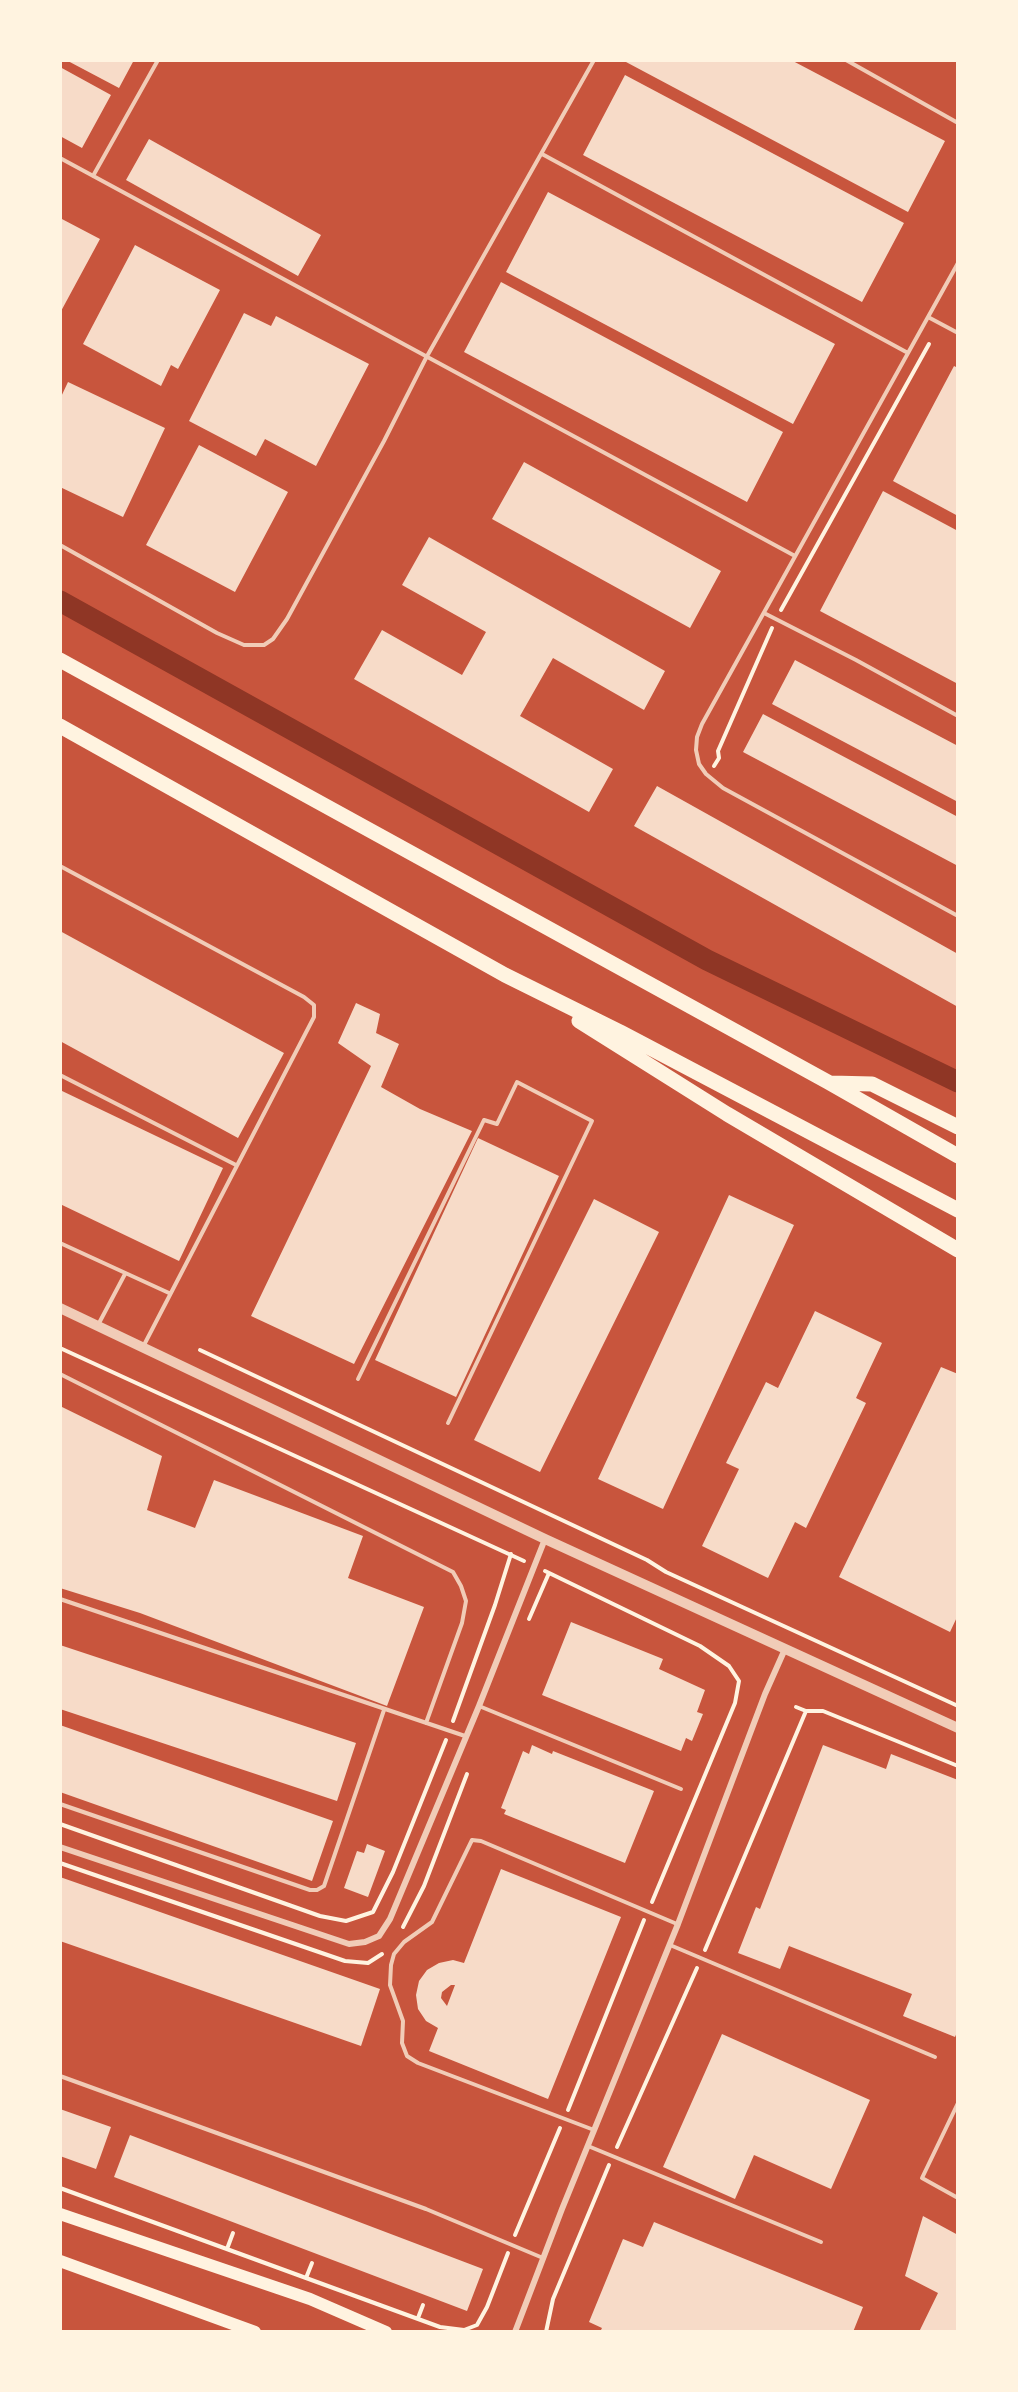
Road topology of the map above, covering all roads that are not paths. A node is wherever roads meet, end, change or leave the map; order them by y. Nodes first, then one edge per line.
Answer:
1 (158, 60) edge
2 (594, 60) edge
3 (846, 60) edge
4 (958, 123) edge
5 (542, 153) junction
6 (60, 158) edge
7 (93, 176) junction
8 (958, 263) edge
9 (928, 317) junction
10 (958, 333) edge
11 (908, 353) junction
12 (426, 358) junction
13 (60, 545) edge
14 (795, 556) junction
15 (764, 613) junction
16 (60, 660) edge
17 (958, 716) edge
18 (60, 726) edge
19 (60, 866) edge
20 (958, 916) edge
21 (505, 975) junction
22 (60, 1075) edge
23 (828, 1082) junction
24 (958, 1127) edge
25 (958, 1156) edge
26 (236, 1165) junction
27 (958, 1210) edge
28 (60, 1244) edge
29 (958, 1250) edge
30 (125, 1274) junction
31 (169, 1293) junction
32 (60, 1308) edge
33 (98, 1326) junction
34 (143, 1346) junction
35 (60, 1374) edge
36 (358, 1379) dead end
37 (448, 1423) dead end
38 (544, 1539) junction
39 (60, 1599) edge
40 (785, 1649) junction
41 (479, 1706) junction
42 (384, 1710) junction
43 (426, 1723) junction
44 (958, 1728) edge
45 (465, 1736) junction
46 (681, 1788) dead end
47 (60, 1804) edge
48 (60, 1847) edge
49 (678, 1924) junction
50 (670, 1945) junction
51 (935, 2057) dead end
52 (60, 2076) edge
53 (958, 2103) edge
54 (594, 2130) junction
55 (588, 2146) junction
56 (958, 2198) edge
57 (60, 2214) edge
58 (821, 2241) dead end
59 (544, 2259) junction
60 (60, 2261) edge
61 (255, 2332) edge
62 (386, 2332) edge
63 (515, 2332) edge

1 - 7 lane
2 - 5 lane
3 - 4 lane
5 - 11 lane
5 - 12 lane
6 - 7 lane
7 - 12 lane
8 - 9 lane
9 - 10 lane
9 - 11 lane
11 - 14 lane
12 - 13 lane
12 - 14 lane
14 - 15 lane
15 - 17 lane
15 - 20 lane
16 - 23 highway
18 - 21 highway
19 - 26 lane
21 - 27 highway
21 - 29 highway
22 - 26 lane
23 - 24 highway
23 - 25 highway
26 - 31 lane
28 - 30 lane
30 - 31 lane
30 - 33 lane
31 - 34 lane
32 - 33 street
33 - 34 street
34 - 38 street
35 - 43 lane
36 - 37 lane
38 - 40 street
38 - 41 street
39 - 42 lane
40 - 44 street
40 - 49 street
41 - 45 street
41 - 46 lane
42 - 43 lane
42 - 47 lane
43 - 45 lane
45 - 48 street
49 - 50 street
49 - 54 lane
50 - 51 lane
50 - 54 street
52 - 59 lane
53 - 56 lane
54 - 55 street
55 - 58 lane
55 - 59 street
57 - 62 main road
59 - 63 street
60 - 61 main road

